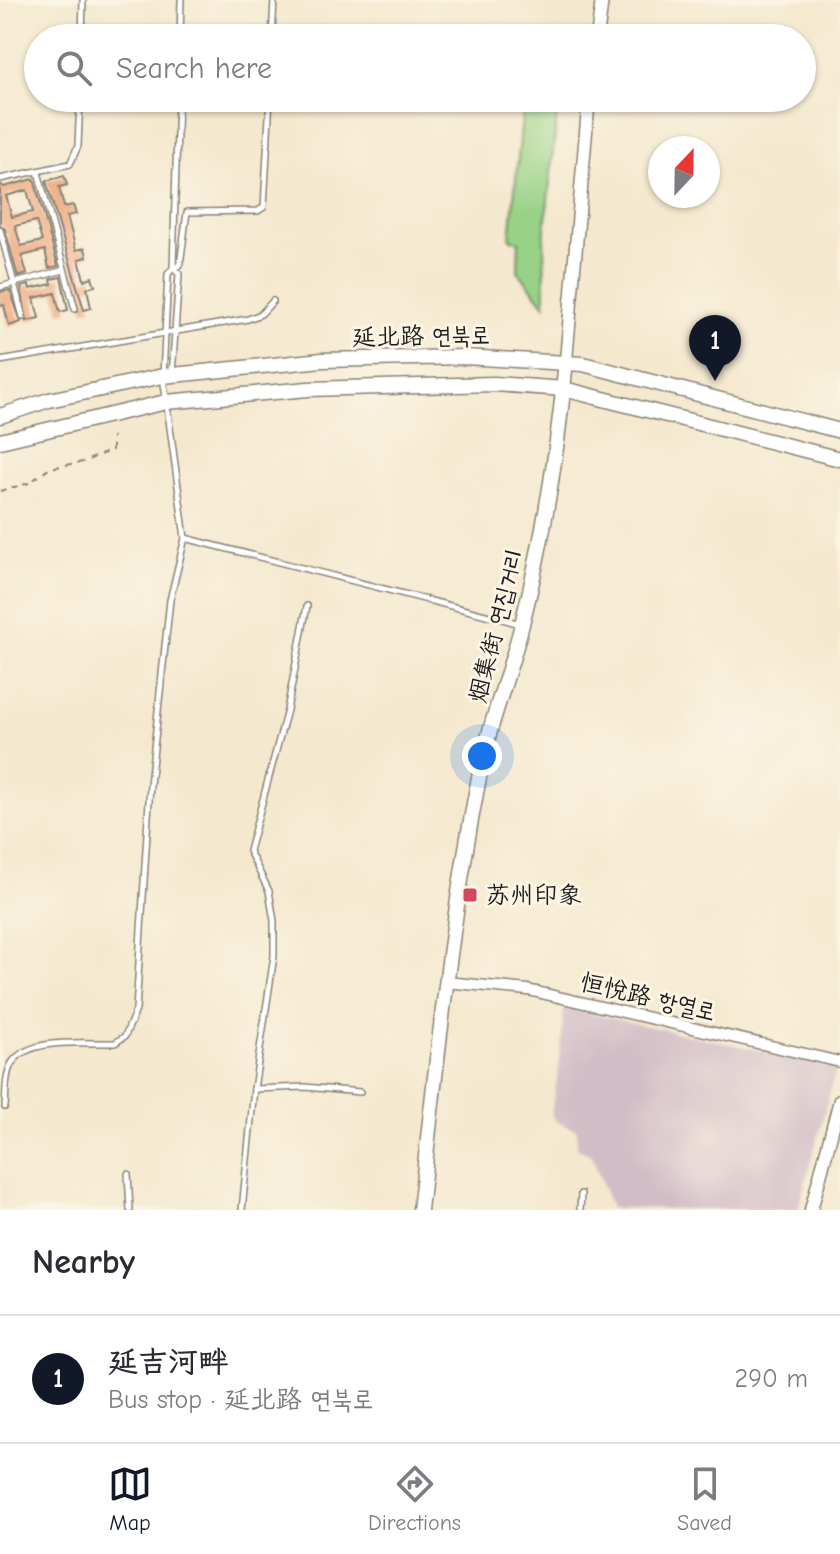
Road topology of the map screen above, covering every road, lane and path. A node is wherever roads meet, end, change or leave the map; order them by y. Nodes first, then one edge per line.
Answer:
1 (83, 0) edge
2 (181, 0) edge
3 (274, 0) edge
4 (602, 0) edge
5 (82, 24) edge
6 (180, 24) edge
7 (273, 24) edge
8 (599, 24) edge
9 (79, 112) edge
10 (178, 112) edge
11 (269, 112) edge
12 (588, 112) edge
13 (38, 172) junction
14 (0, 179) edge
15 (0, 230) edge
16 (173, 268) junction
17 (64, 270) junction
18 (14, 284) junction
19 (0, 287) edge
20 (273, 301) dead end
21 (75, 309) dead end
22 (23, 317) dead end
23 (175, 329) junction
24 (165, 331) junction
25 (566, 360) junction
26 (0, 361) edge
27 (168, 376) junction
28 (564, 389) junction
29 (166, 402) junction
30 (0, 416) edge
31 (840, 431) edge
32 (112, 436) dead end
33 (0, 441) edge
34 (840, 459) edge
35 (0, 491) edge
36 (185, 538) junction
37 (307, 606) dead end
38 (522, 624) junction
39 (446, 982) junction
40 (840, 1062) edge
41 (254, 1089) junction
42 (360, 1092) dead end
43 (840, 1100) edge
44 (5, 1107) dead end
45 (128, 1174) dead end
46 (581, 1194) dead end
47 (130, 1210) edge
48 (242, 1210) edge
49 (420, 1210) edge
50 (580, 1210) edge
51 (811, 1210) edge

1 - 5 lane
2 - 6 lane
3 - 7 lane
4 - 8 street
9 - 13 lane
10 - 16 lane
11 - 16 lane
12 - 25 street, 烟集街 연집거리
13 - 14 lane
13 - 17 lane
15 - 18 lane
16 - 23 lane
16 - 24 lane
17 - 18 lane
17 - 21 lane
18 - 19 lane
18 - 22 lane
20 - 23 lane
23 - 24 lane
23 - 27 lane
24 - 26 lane
24 - 27 lane
25 - 27 main road, 延北路 연북로
25 - 28 main road, 烟集街 연집거리
25 - 31 main road, 延北路 연북로
27 - 29 lane
27 - 30 main road, 延北路 연북로
28 - 29 main road, 延北路 연북로
28 - 34 main road, 延北路 연북로
28 - 38 main road, 烟集街 연집거리
29 - 33 main road, 延北路 연북로
29 - 36 lane
32 - 35 path
36 - 38 lane
36 - 44 lane
37 - 41 lane
38 - 39 main road, 烟集街 연집거리
39 - 40 street, 恒悦路 항열로
39 - 49 main road, 烟集街 연집거리
41 - 42 lane
41 - 48 lane
43 - 51 street
45 - 47 lane
46 - 50 lane

